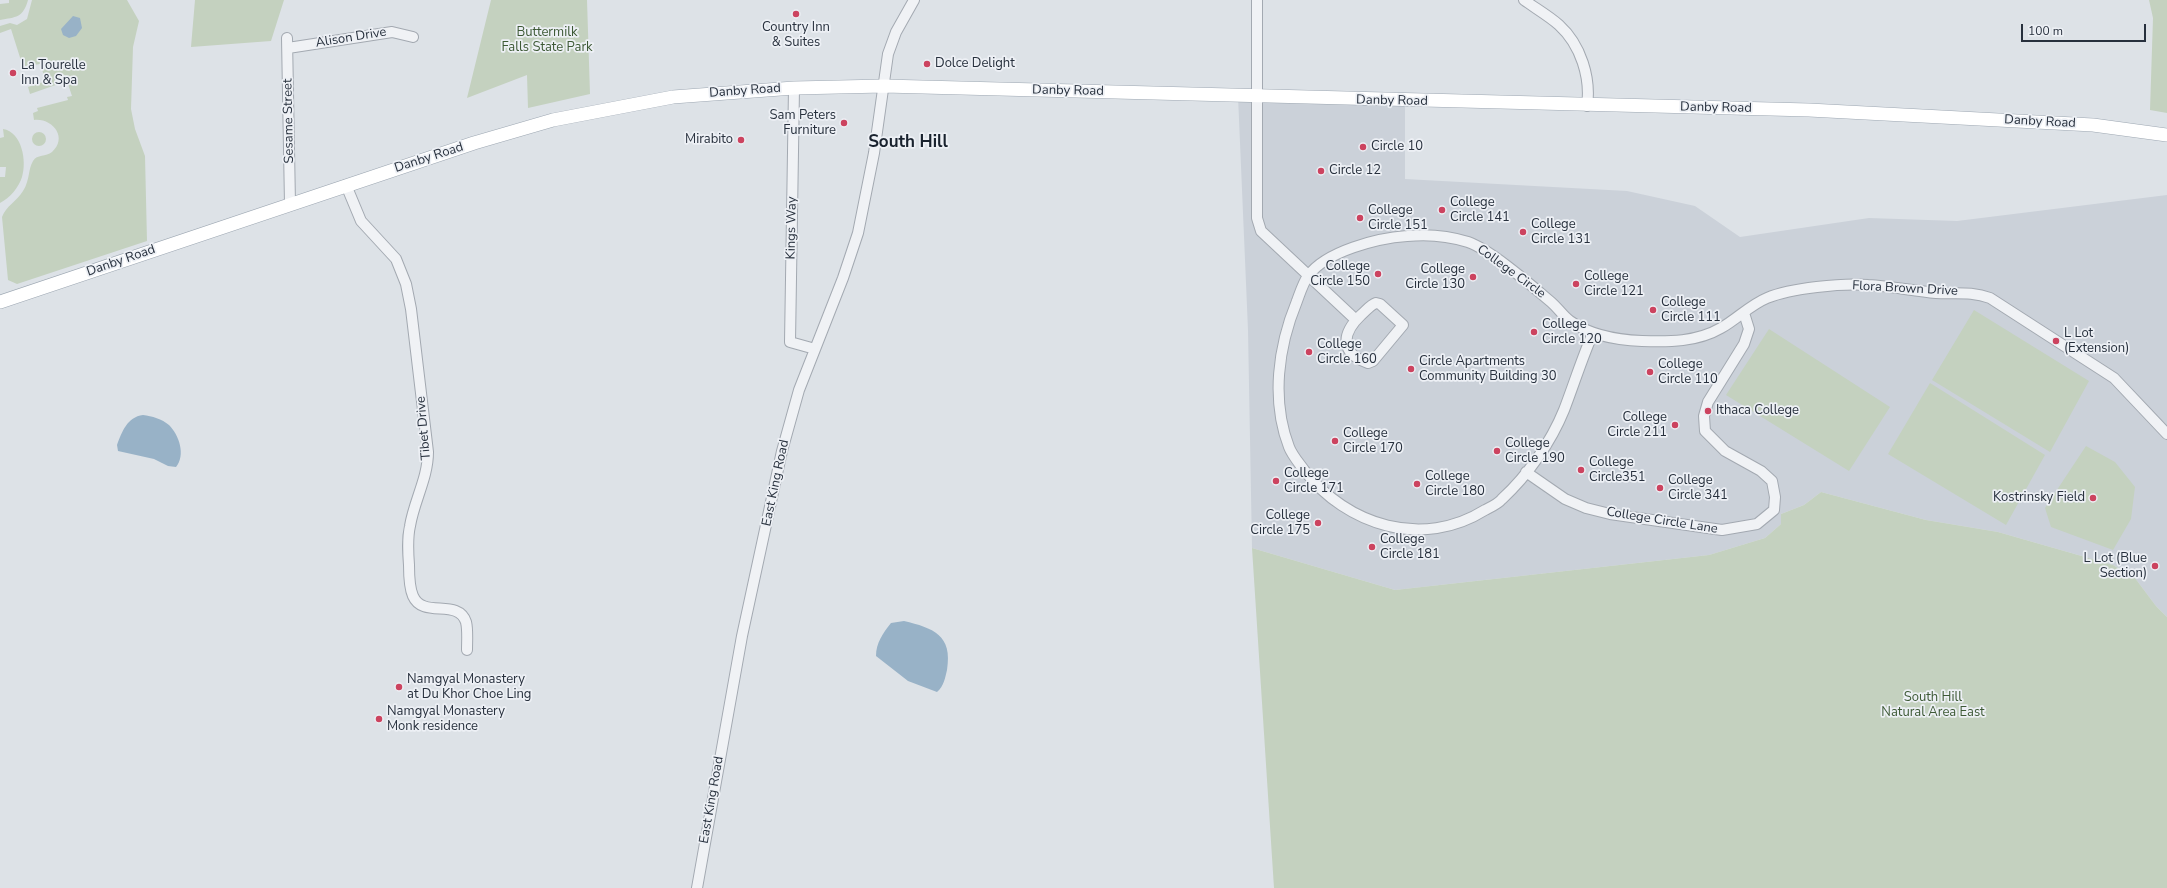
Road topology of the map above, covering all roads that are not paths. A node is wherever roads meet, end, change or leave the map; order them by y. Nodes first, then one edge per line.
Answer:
1 (914, 0) edge
2 (1257, 0) edge
3 (1524, 0) edge
4 (413, 38) dead end
5 (288, 43) joint
6 (884, 86) junction
7 (794, 88) junction
8 (1258, 97) junction
9 (1587, 106) junction
10 (2167, 135) edge
11 (346, 185) junction
12 (290, 204) junction
13 (1308, 276) junction
14 (0, 302) edge
15 (1744, 313) junction
16 (1356, 320) junction
17 (1593, 333) junction
18 (816, 349) junction
19 (2167, 434) edge
20 (1526, 472) junction
21 (467, 650) dead end
22 (697, 888) edge

1 - 6 street, East King Road
2 - 8 street
3 - 9 street
4 - 5 street, Alison Drive
5 - 12 street, Sesame Street
6 - 7 main road, Danby Road
6 - 8 main road, Danby Road
6 - 18 street, East King Road
7 - 11 main road, Danby Road
7 - 18 street, Kings Way
8 - 9 main road, Danby Road
8 - 13 street
9 - 10 main road, Danby Road
11 - 12 main road, Danby Road
11 - 21 street, Tibet Drive
12 - 14 main road, Danby Road
13 - 16 street
13 - 17 street, College Circle
13 - 20 street, College Circle
15 - 17 street, College Circle
15 - 19 street, Flora Brown Drive
15 - 20 street, College Circle Lane
16 - 16 street
17 - 20 street, College Circle
18 - 22 street, East King Road

